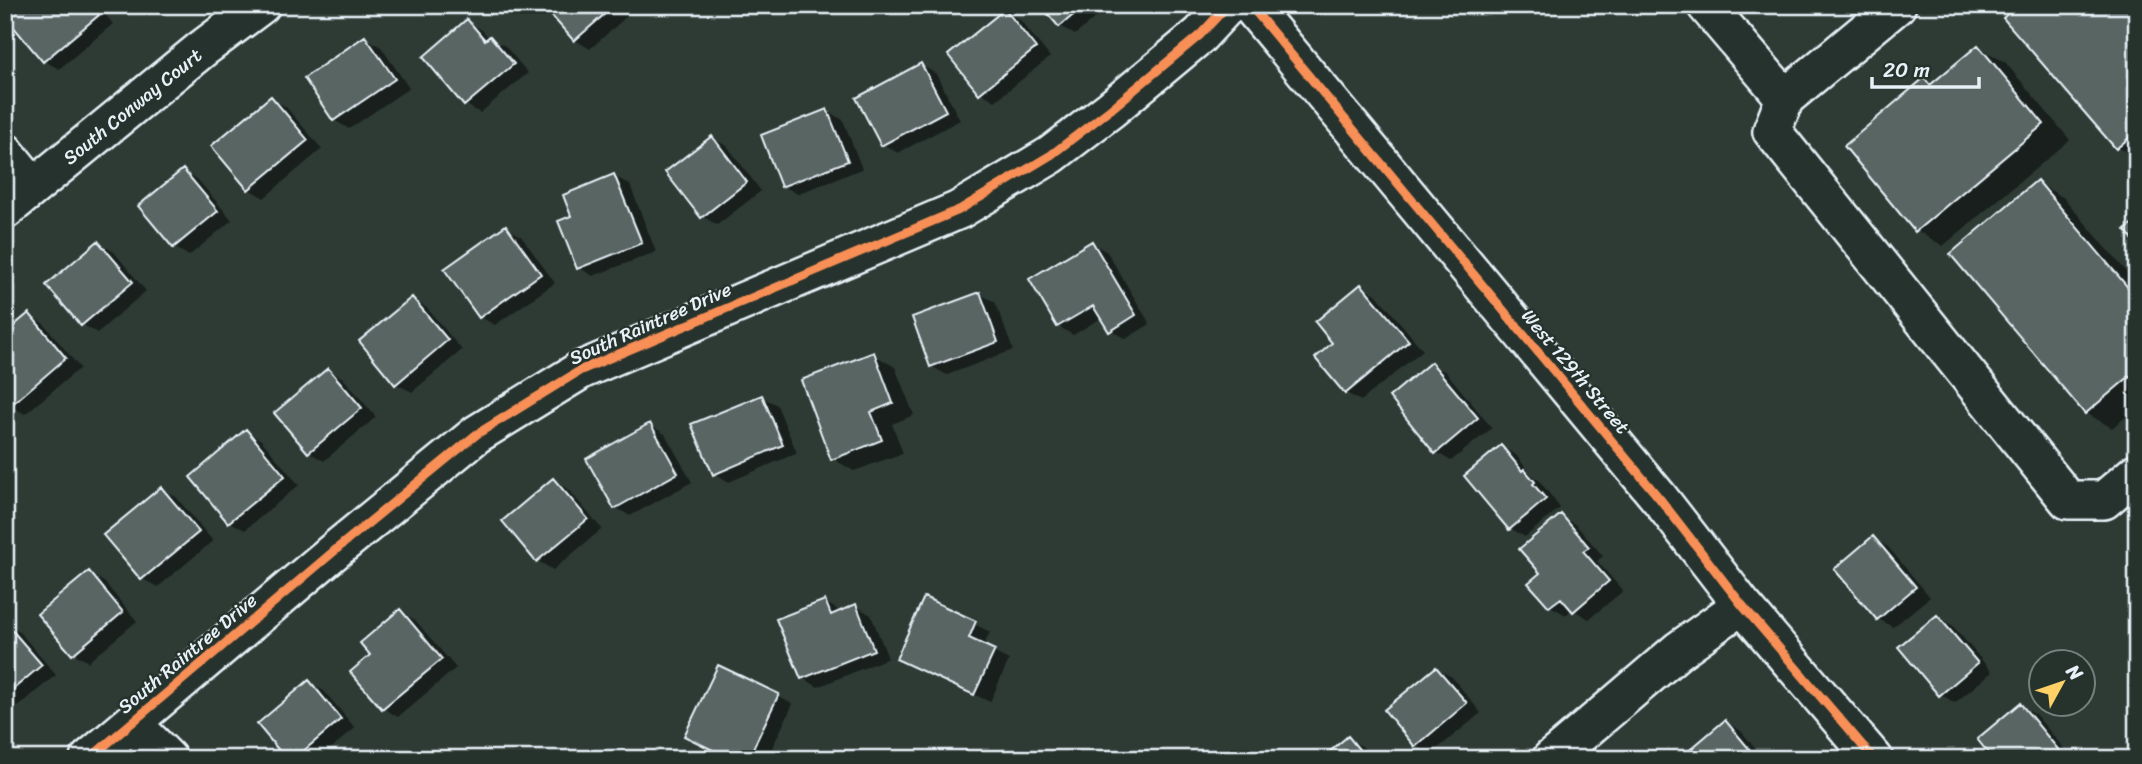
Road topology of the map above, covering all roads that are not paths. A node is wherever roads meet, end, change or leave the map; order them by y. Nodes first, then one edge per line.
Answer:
1 (261, 5) edge
2 (1228, 5) edge
3 (1250, 5) edge
4 (1706, 5) edge
5 (1896, 5) edge
6 (1785, 98) junction
7 (5, 152) edge
8 (33, 186) junction
9 (5, 210) edge
10 (2137, 472) edge
11 (1742, 605) junction
12 (132, 723) junction
13 (89, 759) edge
14 (168, 759) edge
15 (1551, 759) edge
16 (1874, 759) edge

1 - 8 street, South Conway Court
2 - 12 street, South Raintree Drive
3 - 11 street, West 129th Street
4 - 6 street
5 - 6 street
6 - 10 street
7 - 8 street
8 - 9 street, South Conway Court
11 - 15 street
11 - 16 street, West 129th Street
12 - 13 street, South Raintree Drive
12 - 14 street

